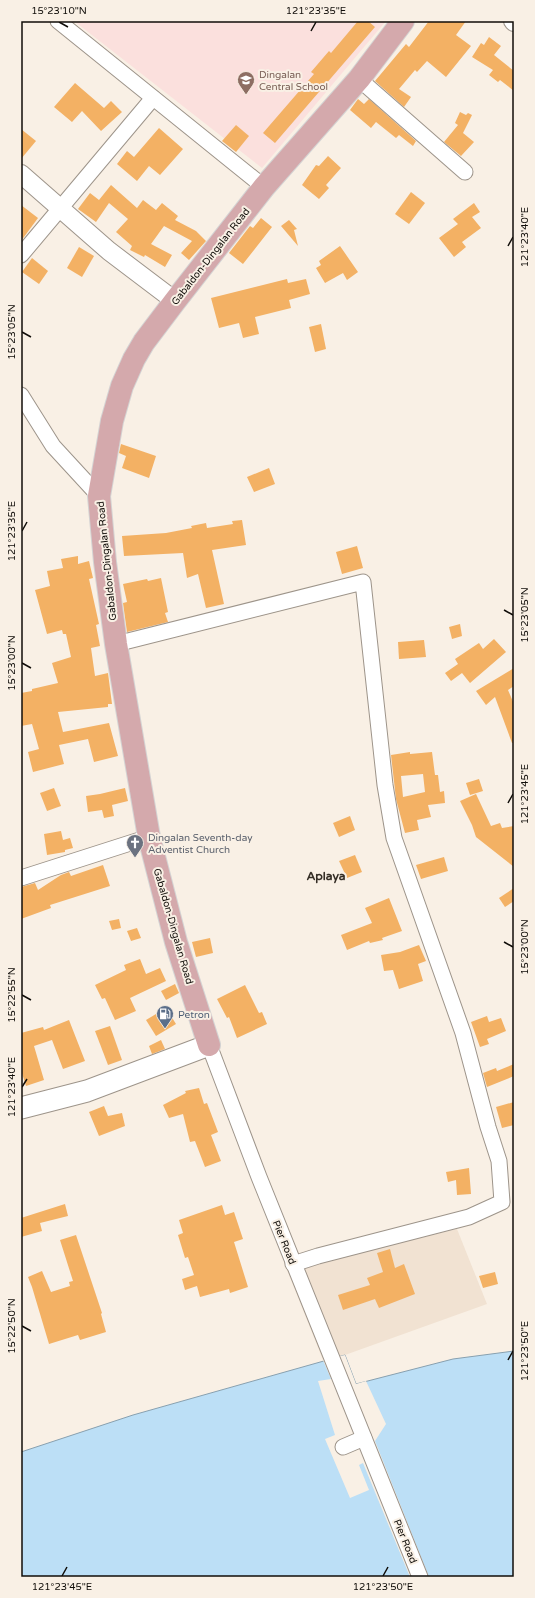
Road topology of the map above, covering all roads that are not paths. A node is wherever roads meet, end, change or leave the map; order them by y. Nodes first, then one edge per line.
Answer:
1 (58, 21) edge
2 (402, 21) edge
3 (359, 79) junction
4 (153, 98) junction
5 (465, 172) dead end
6 (21, 174) edge
7 (264, 187) junction
8 (61, 209) junction
9 (21, 254) edge
10 (175, 301) junction
11 (21, 396) edge
12 (99, 496) junction
13 (116, 644) junction
14 (149, 837) junction
15 (21, 878) edge
16 (208, 1045) junction
17 (21, 1108) edge
18 (293, 1264) junction
19 (364, 1438) junction
20 (343, 1447) dead end
21 (420, 1577) edge

1 - 4 street
2 - 3 main road, Gabaldon-Dingalan Road
3 - 5 street
3 - 7 main road, Gabaldon-Dingalan Road
4 - 7 street
4 - 8 street
6 - 8 street
7 - 10 main road, Gabaldon-Dingalan Road
8 - 9 street
8 - 10 street
10 - 12 main road, Gabaldon-Dingalan Road
11 - 12 street
12 - 13 main road, Gabaldon-Dingalan Road
13 - 14 main road, Gabaldon-Dingalan Road
13 - 18 street
14 - 15 street
14 - 16 main road, Gabaldon-Dingalan Road
16 - 17 main road
16 - 18 street, Pier Road
18 - 19 street, Pier Road
19 - 20 street
19 - 21 street, Pier Road

